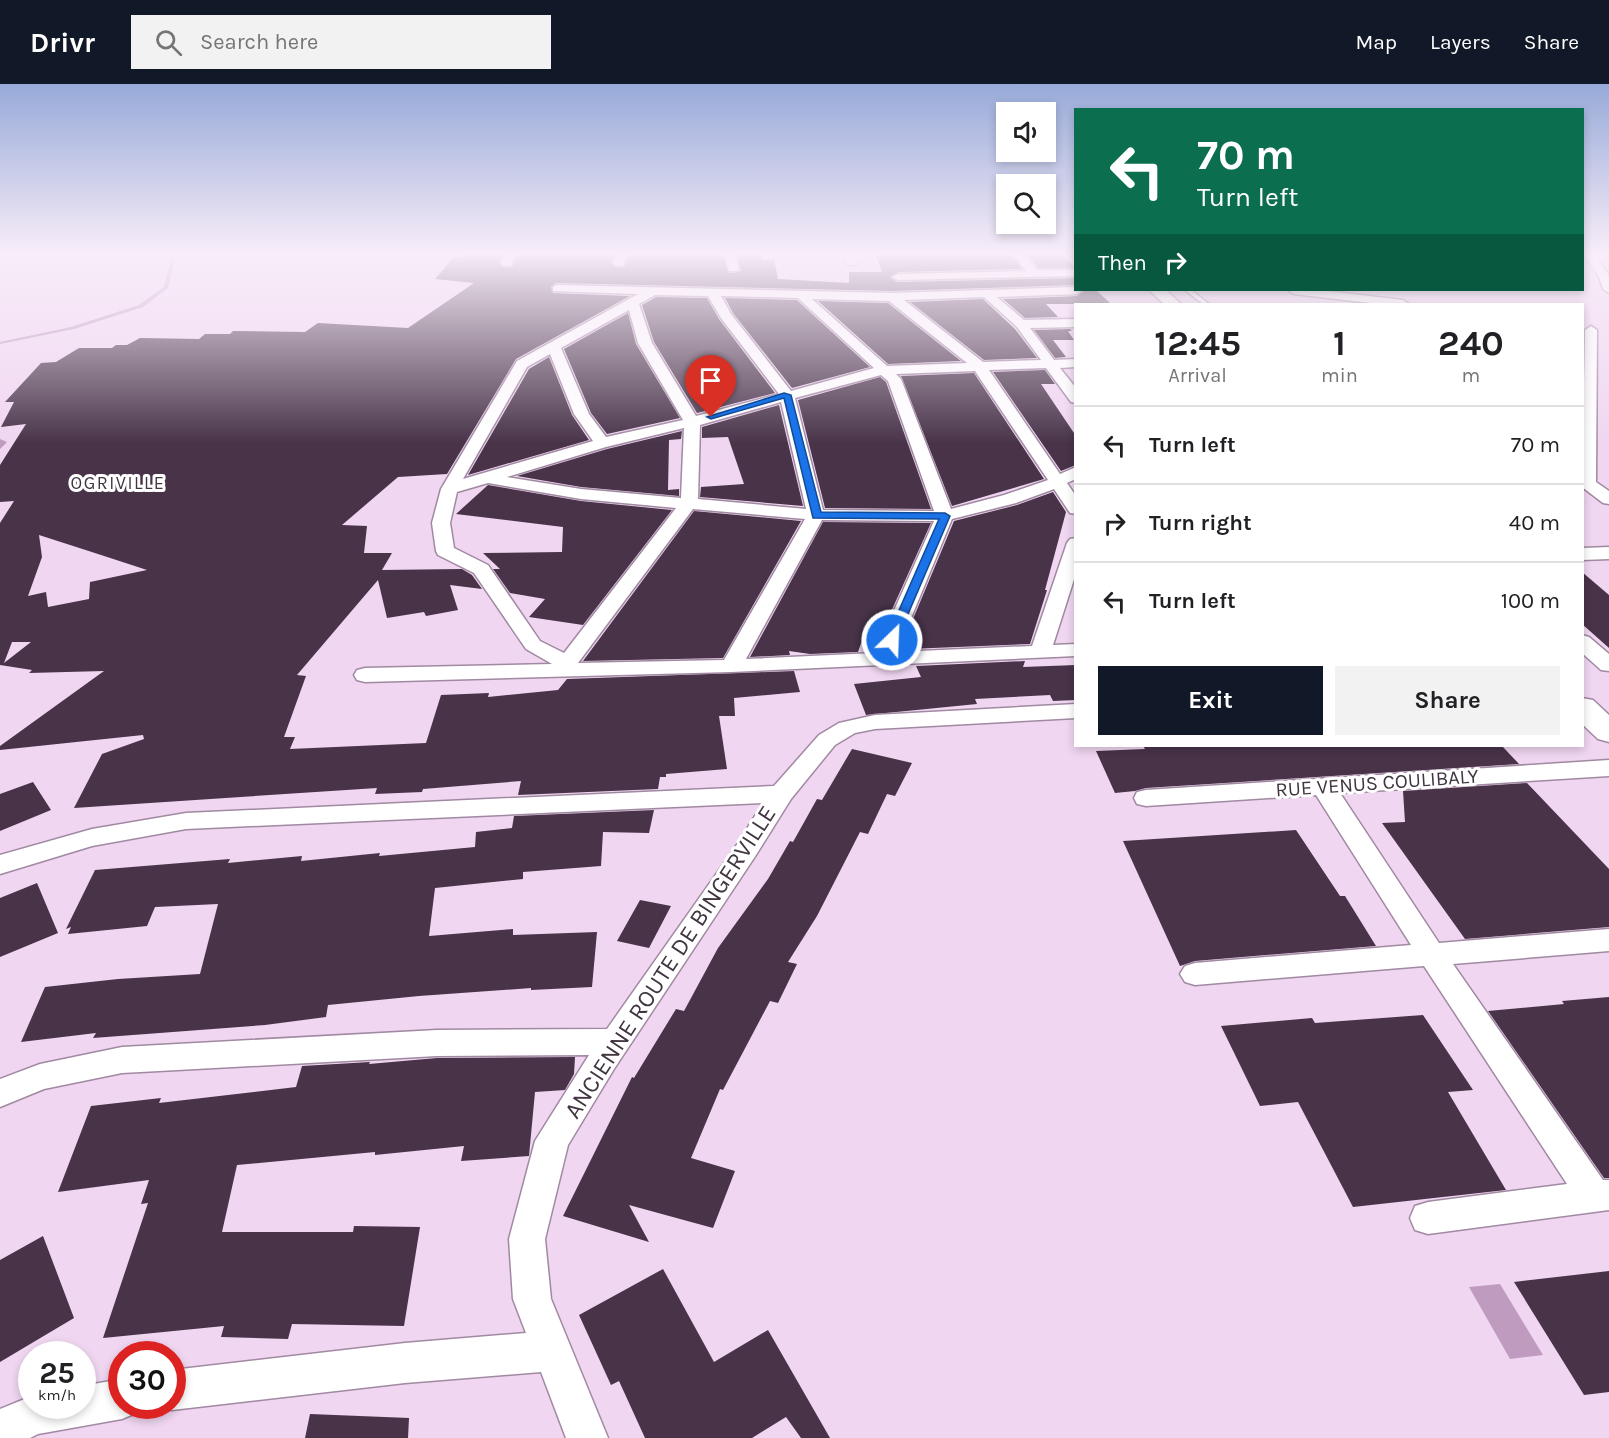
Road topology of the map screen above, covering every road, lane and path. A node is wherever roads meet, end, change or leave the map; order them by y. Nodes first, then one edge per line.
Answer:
1 (605, 318) edge
2 (637, 318) edge
3 (727, 318) edge
4 (826, 318) edge
5 (919, 318) edge
6 (1015, 318) edge
7 (1074, 323) edge
8 (1022, 324) junction
9 (1591, 330) edge
10 (552, 345) junction
11 (1049, 363) junction
12 (1074, 363) edge
13 (980, 366) junction
14 (883, 370) junction
15 (787, 395) junction
16 (1074, 396) edge
17 (692, 422) junction
18 (602, 443) junction
19 (1074, 473) edge
20 (486, 480) junction
21 (1585, 481) edge
22 (1057, 482) junction
23 (449, 489) junction
24 (1609, 499) edge
25 (689, 503) junction
26 (1074, 506) edge
27 (816, 515) junction
28 (945, 516) junction
29 (1074, 549) edge
30 (1609, 553) edge
31 (1584, 554) edge
32 (1584, 643) edge
33 (1074, 650) edge
34 (1041, 652) junction
35 (883, 660) junction
36 (1609, 665) edge
37 (731, 666) junction
38 (566, 667) junction
39 (365, 675) dead end
40 (1584, 709) edge
41 (1074, 711) edge
42 (1609, 732) edge
43 (1609, 768) edge
44 (1323, 787) junction
45 (781, 794) junction
46 (1146, 798) dead end
47 (0, 865) edge
48 (1609, 940) edge
49 (1432, 955) junction
50 (1195, 974) dead end
51 (615, 1042) junction
52 (0, 1093) edge
53 (1602, 1196) edge
54 (1428, 1218) dead end
55 (553, 1351) junction
56 (186, 1388) edge
57 (108, 1401) edge
58 (0, 1430) edge
59 (588, 1438) edge

1 - 10 street
2 - 17 street
3 - 15 street
4 - 14 street
5 - 13 street
6 - 8 street
7 - 8 street
8 - 11 street
9 - 21 street
10 - 18 street
10 - 23 street
11 - 12 street
11 - 13 street
11 - 16 street
13 - 14 street
13 - 22 street
14 - 15 street
14 - 28 street
15 - 17 street
15 - 27 street
17 - 18 street
17 - 25 street
18 - 20 street
19 - 22 street
20 - 23 street
20 - 25 street
21 - 24 street
22 - 26 street
22 - 28 street
23 - 38 street
25 - 27 street
25 - 38 street
27 - 28 street
27 - 37 street
28 - 35 street
29 - 34 street
30 - 31 street
32 - 36 street
33 - 34 street
34 - 35 street
35 - 37 street
37 - 38 street
38 - 39 street
40 - 42 main road
41 - 45 street, ANCIENNE ROUTE DE BINGERVILLE
43 - 44 street, RUE VENUS COULIBALY
44 - 46 street, RUE VENUS COULIBALY
44 - 49 street
45 - 47 street
45 - 51 street, ANCIENNE ROUTE DE BINGERVILLE
48 - 49 street
49 - 50 street
49 - 53 street
51 - 52 street
51 - 55 street, ANCIENNE ROUTE DE BINGERVILLE
53 - 54 street
55 - 56 street
55 - 59 street, ANCIENNE ROUTE DE BINGERVILLE
57 - 58 street

